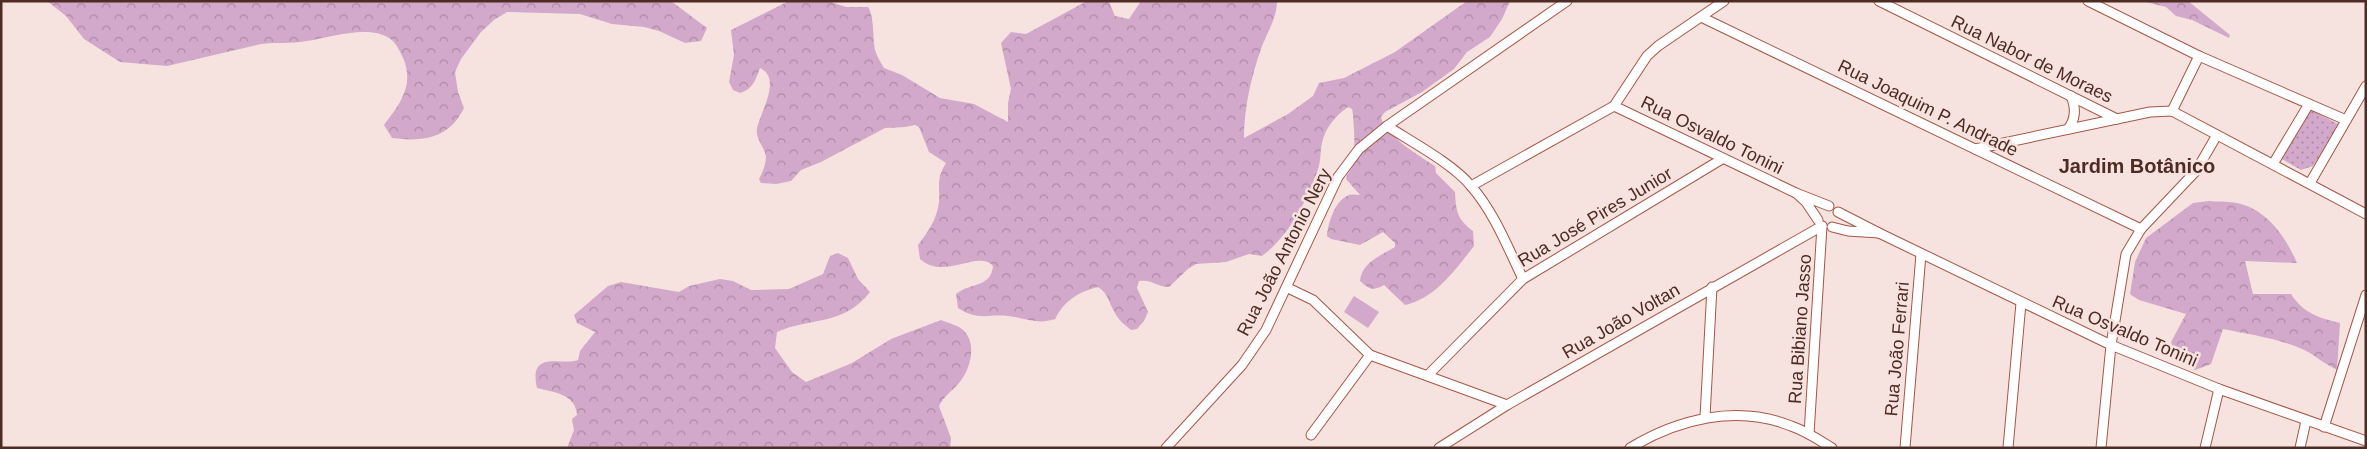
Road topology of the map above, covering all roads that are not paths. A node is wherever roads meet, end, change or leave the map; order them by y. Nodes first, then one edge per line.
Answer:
1 (1567, 1) edge
2 (1724, 1) edge
3 (1879, 1) edge
4 (2088, 1) edge
5 (1554, 5) edge
6 (1701, 17) junction
7 (2199, 56) junction
8 (2366, 86) edge
9 (2071, 96) junction
10 (2310, 104) junction
11 (1614, 106) junction
12 (2172, 111) junction
13 (2117, 119) junction
14 (2346, 120) junction
15 (1387, 126) junction
16 (2068, 129) junction
17 (2217, 135) junction
18 (1975, 149) junction
19 (1722, 159) junction
20 (2273, 164) junction
21 (2310, 183) junction
22 (1471, 186) junction
23 (1796, 193) junction
24 (1829, 206) junction
25 (1838, 212) junction
26 (2366, 214) edge
27 (1820, 223) junction
28 (1832, 227) junction
29 (2141, 229) junction
30 (1879, 233) junction
31 (1921, 254) junction
32 (1523, 279) junction
33 (1288, 288) junction
34 (1712, 288) junction
35 (2366, 295) edge
36 (2021, 303) junction
37 (2356, 323) junction
38 (2366, 327) edge
39 (2111, 345) junction
40 (1370, 355) junction
41 (1428, 375) junction
42 (2219, 389) junction
43 (1507, 405) junction
44 (1705, 417) junction
45 (2306, 421) junction
46 (2324, 427) junction
47 (1809, 434) junction
48 (1311, 435) dead end
49 (2366, 441) edge
50 (1166, 448) edge
51 (1439, 448) edge
52 (1630, 448) edge
53 (1832, 448) edge
54 (1905, 448) edge
55 (2008, 448) edge
56 (2101, 448) edge
57 (2205, 448) edge
58 (2300, 448) edge

1 - 5 street, Rua João Antonio Nery
2 - 6 street
3 - 9 street, Rua Nabor de Moraes
4 - 7 street
5 - 15 street, Rua João Antonio Nery
6 - 11 street
6 - 18 street, Rua Joaquim P. Andrade
7 - 10 street
7 - 12 street
8 - 14 street
9 - 13 street, Rua Nabor de Moraes
9 - 16 street
10 - 14 street
10 - 20 street
11 - 19 street, Rua Osvaldo Tonini
11 - 22 street
12 - 13 street
12 - 17 street
13 - 16 street
14 - 21 street
15 - 22 street
15 - 33 street, Rua João Antonio Nery
16 - 18 street
17 - 20 street
17 - 29 street
18 - 29 street, Rua Joaquim P. Andrade
19 - 23 street, Rua Osvaldo Tonini
19 - 32 street, Rua José Pires Junior
20 - 21 street
21 - 26 street
22 - 32 street
23 - 24 street, Rua Osvaldo Tonini
23 - 27 street, Rua Osvaldo Tonini
24 - 25 street, Rua Osvaldo Tonini
24 - 27 street
25 - 28 street
25 - 30 street, Rua Osvaldo Tonini
27 - 28 street, Rua Osvaldo Tonini
27 - 34 street, Rua João Voltan
27 - 47 street, Rua Bibiano Jasso
28 - 30 street, Rua Osvaldo Tonini
29 - 39 street
30 - 31 street, Rua Osvaldo Tonini
31 - 36 street, Rua Osvaldo Tonini
31 - 54 street, Rua João Ferrari
32 - 41 street, Rua José Pires Junior
33 - 40 street
33 - 50 street, Rua João Antonio Nery
34 - 43 street, Rua João Voltan
34 - 44 street
35 - 37 street
36 - 39 street, Rua Osvaldo Tonini
36 - 55 street
37 - 38 street
37 - 46 street
39 - 42 street, Rua Osvaldo Tonini
39 - 56 street
40 - 41 street
40 - 48 street
41 - 43 street
42 - 45 street, Rua Osvaldo Tonini
42 - 57 street
43 - 51 street, Rua João Voltan
44 - 47 street
44 - 52 street
45 - 46 street, Rua Osvaldo Tonini
45 - 58 street
46 - 49 street, Rua Osvaldo Tonini
47 - 53 street

